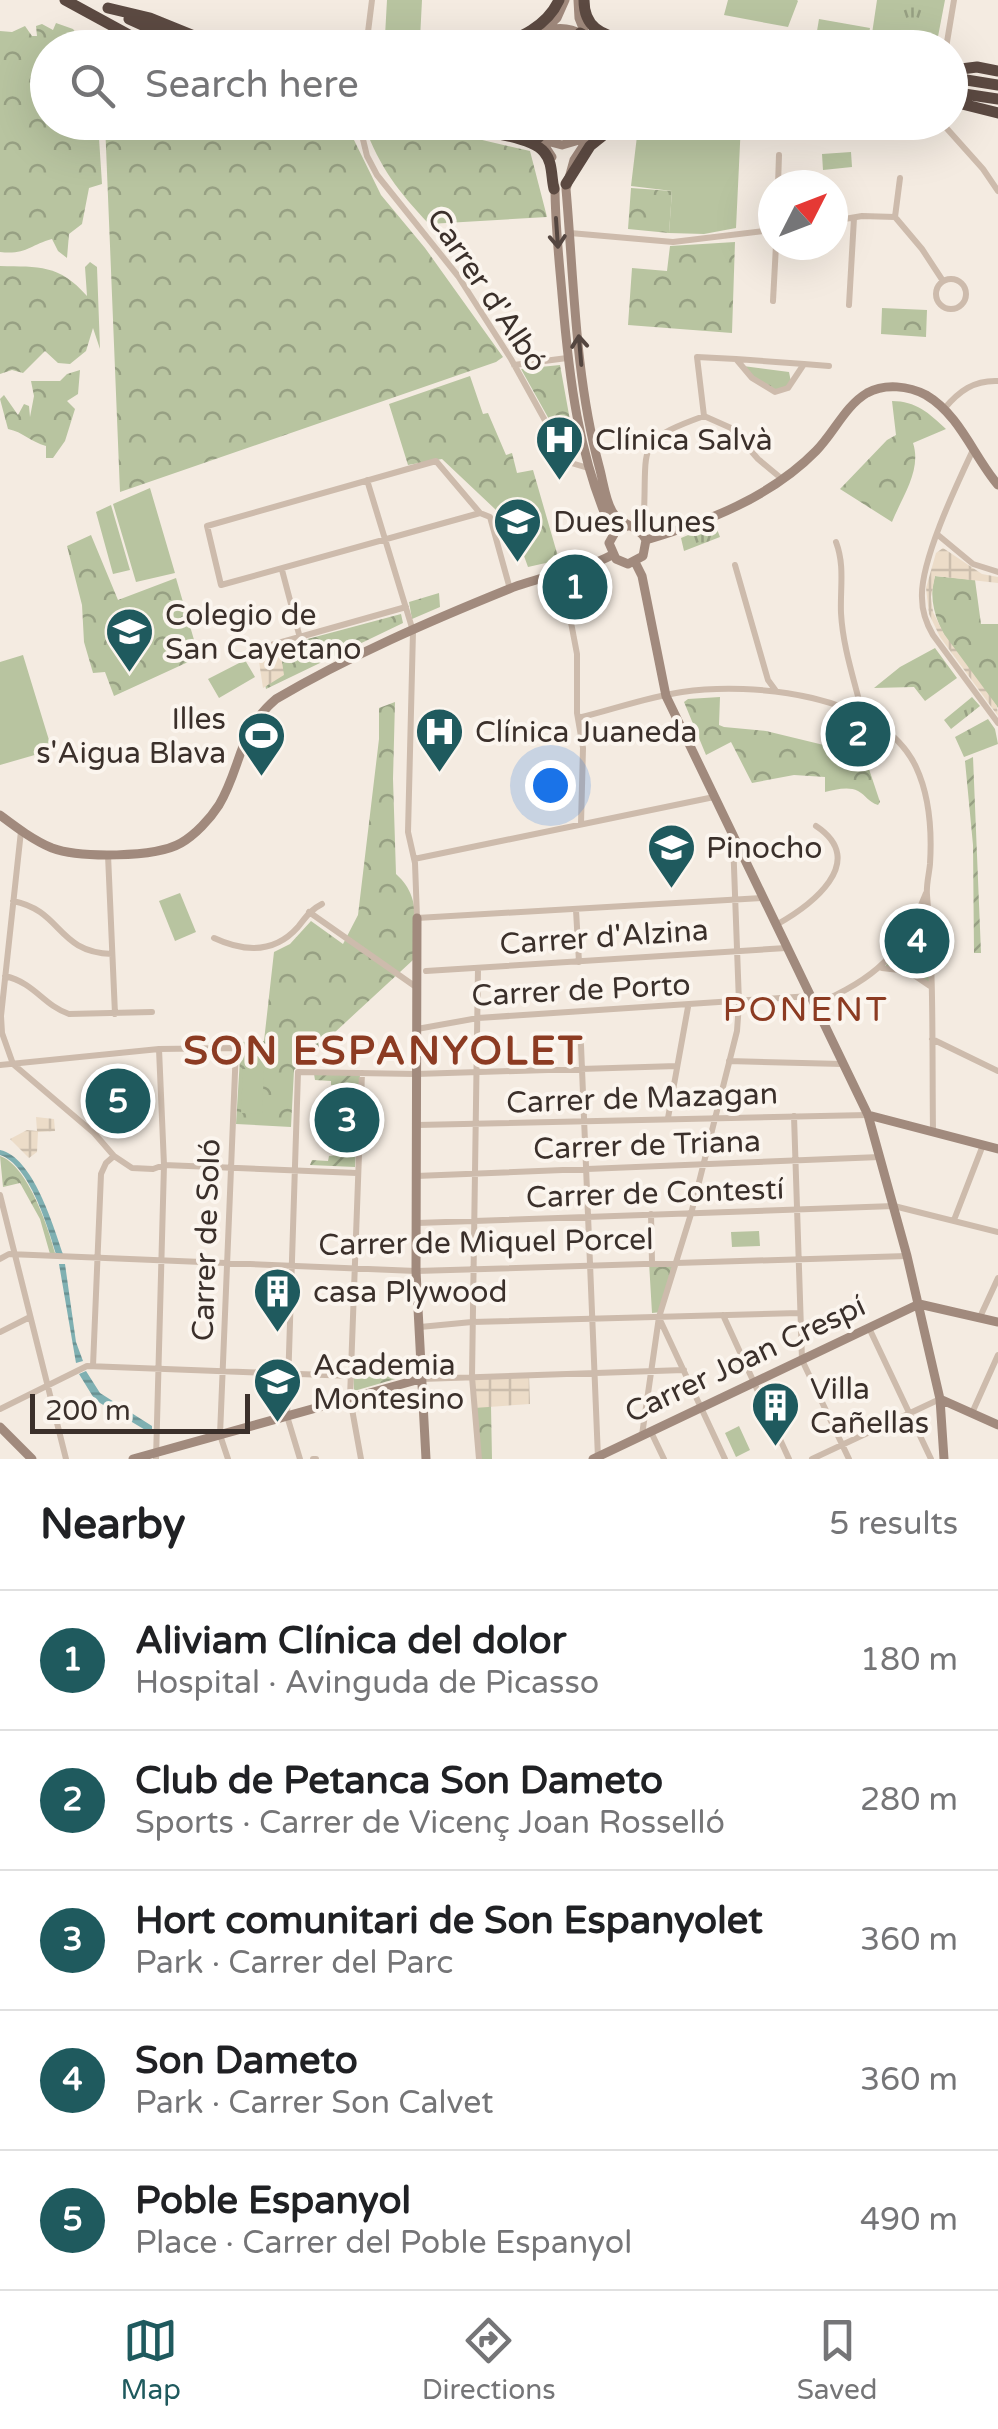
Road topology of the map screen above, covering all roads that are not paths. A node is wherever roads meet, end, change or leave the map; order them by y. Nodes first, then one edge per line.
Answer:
1 (65, 0) edge
2 (94, 0) edge
3 (372, 0) edge
4 (562, 0) edge
5 (581, 0) edge
6 (954, 0) edge
7 (108, 8) junction
8 (120, 30) edge
9 (155, 30) edge
10 (180, 30) edge
11 (368, 30) edge
12 (532, 30) edge
13 (543, 30) edge
14 (583, 30) edge
15 (598, 30) edge
16 (949, 30) edge
17 (968, 70) edge
18 (998, 70) edge
19 (968, 77) edge
20 (998, 84) edge
21 (968, 95) edge
22 (998, 100) edge
23 (968, 106) edge
24 (998, 114) edge
25 (363, 140) edge
26 (520, 140) edge
27 (541, 140) edge
28 (549, 140) edge
29 (575, 140) edge
30 (588, 140) edge
31 (598, 140) edge
32 (957, 140) edge
33 (778, 155) dead end
34 (778, 170) edge
35 (900, 178) dead end
36 (560, 187) junction
37 (998, 191) edge
38 (894, 217) junction
39 (854, 218) junction
40 (848, 219) edge
41 (570, 232) junction
42 (758, 232) edge
43 (775, 260) edge
44 (943, 281) junction
45 (773, 301) dead end
46 (849, 305) dead end
47 (567, 358) junction
48 (736, 360) junction
49 (804, 364) junction
50 (514, 365) junction
51 (829, 366) dead end
52 (998, 381) edge
53 (944, 409) junction
54 (704, 416) junction
55 (972, 452) junction
56 (588, 468) junction
57 (367, 480) junction
58 (783, 480) junction
59 (998, 486) edge
60 (644, 512) dead end
61 (480, 513) junction
62 (628, 526) junction
63 (614, 533) junction
64 (938, 536) junction
65 (385, 539) junction
66 (646, 540) junction
67 (836, 542) dead end
68 (612, 554) junction
69 (635, 562) junction
70 (735, 565) dead end
71 (282, 570) junction
72 (998, 572) edge
73 (510, 589) junction
74 (406, 607) junction
75 (561, 614) dead end
76 (413, 631) junction
77 (300, 638) junction
78 (257, 649) dead end
79 (777, 692) junction
80 (666, 696) junction
81 (863, 716) junction
82 (578, 718) junction
83 (998, 723) edge
84 (714, 798) junction
85 (0, 815) edge
86 (580, 824) junction
87 (816, 826) dead end
88 (21, 831) junction
89 (732, 836) junction
90 (108, 854) junction
91 (414, 859) junction
92 (927, 892) junction
93 (762, 898) junction
94 (735, 900) junction
95 (13, 901) junction
96 (322, 904) dead end
97 (576, 910) junction
98 (309, 912) junction
99 (418, 918) junction
100 (775, 925) junction
101 (214, 938) dead end
102 (786, 948) junction
103 (737, 952) junction
104 (112, 954) junction
105 (579, 962) junction
106 (478, 968) junction
107 (881, 968) junction
108 (426, 972) dead end
109 (5, 976) junction
110 (931, 986) junction
111 (416, 987) junction
112 (812, 1000) junction
113 (740, 1003) junction
114 (688, 1007) junction
115 (152, 1012) dead end
116 (115, 1014) junction
117 (478, 1018) junction
118 (416, 1029) junction
119 (932, 1040) junction
120 (580, 1045) dead end
121 (160, 1048) junction
122 (729, 1060) junction
123 (13, 1064) junction
124 (842, 1064) junction
125 (0, 1065) edge
126 (677, 1066) junction
127 (582, 1068) junction
128 (998, 1071) edge
129 (478, 1072) junction
130 (362, 1073) junction
131 (416, 1074) junction
132 (868, 1115) junction
133 (794, 1116) junction
134 (668, 1118) junction
135 (714, 1118) junction
136 (584, 1120) junction
137 (417, 1124) junction
138 (476, 1125) junction
139 (933, 1132) junction
140 (983, 1145) junction
141 (998, 1149) edge
142 (114, 1156) junction
143 (880, 1158) junction
144 (795, 1162) junction
145 (164, 1165) junction
146 (703, 1165) junction
147 (231, 1168) junction
148 (587, 1170) junction
149 (295, 1171) junction
150 (357, 1173) junction
151 (475, 1174) junction
152 (416, 1176) junction
153 (0, 1195) edge
154 (894, 1206) junction
155 (796, 1211) junction
156 (651, 1214) junction
157 (691, 1214) junction
158 (588, 1216) junction
159 (474, 1220) junction
160 (954, 1220) junction
161 (417, 1223) junction
162 (998, 1232) edge
163 (16, 1255) junction
164 (907, 1256) junction
165 (798, 1258) junction
166 (0, 1259) edge
167 (98, 1260) junction
168 (162, 1262) junction
169 (652, 1262) junction
170 (677, 1262) junction
171 (228, 1265) junction
172 (590, 1265) junction
173 (290, 1266) junction
174 (473, 1270) junction
175 (354, 1271) junction
176 (416, 1271) junction
177 (998, 1278) edge
178 (918, 1304) junction
179 (799, 1313) junction
180 (724, 1315) junction
181 (31, 1317) junction
182 (659, 1317) junction
183 (980, 1317) junction
184 (592, 1318) junction
185 (472, 1322) junction
186 (998, 1322) edge
187 (418, 1327) junction
188 (869, 1328) junction
189 (0, 1332) edge
190 (998, 1355) edge
191 (802, 1360) junction
192 (90, 1366) junction
193 (159, 1368) junction
194 (684, 1370) junction
195 (224, 1371) junction
196 (650, 1371) junction
197 (287, 1373) junction
198 (595, 1374) junction
199 (350, 1376) junction
200 (472, 1377) junction
201 (420, 1379) junction
202 (754, 1383) junction
203 (46, 1384) junction
204 (350, 1398) junction
205 (940, 1399) junction
206 (702, 1408) junction
207 (0, 1409) edge
208 (972, 1413) junction
209 (909, 1414) junction
210 (287, 1416) junction
211 (998, 1425) edge
212 (0, 1428) edge
213 (646, 1434) junction
214 (220, 1435) junction
215 (842, 1445) junction
216 (156, 1456) edge
217 (931, 1457) edge
218 (597, 1458) edge
219 (32, 1459) edge
220 (66, 1459) edge
221 (133, 1459) edge
222 (228, 1459) edge
223 (300, 1459) edge
224 (361, 1459) edge
225 (426, 1459) edge
226 (479, 1459) edge
227 (664, 1459) edge
228 (726, 1459) edge
229 (789, 1459) edge
230 (812, 1459) edge
231 (849, 1459) edge
232 (944, 1459) edge

1 - 8 highway
2 - 7 highway
3 - 11 street
4 - 12 highway
4 - 13 street
5 - 14 street
5 - 15 highway
6 - 16 street
7 - 9 highway
7 - 10 highway
17 - 18 highway
19 - 20 highway
21 - 22 highway
23 - 24 highway
25 - 50 street, Carrer d'Albó
26 - 36 highway
27 - 36 street
28 - 29 street
30 - 36 street
31 - 36 highway
32 - 37 street
33 - 34 street
35 - 38 street
36 - 41 street
36 -> 47 street
38 - 39 street
38 - 44 street
39 - 40 street
39 - 46 street
41 - 42 street
62 -> 41 street
43 - 45 street
44 - 44 street
47 - 50 street
47 - 56 street
48 - 49 street
48 - 49 street
48 - 54 street
49 - 51 street
50 - 56 street, Carrer d'Albó
52 - 53 street
53 - 55 street
53 - 58 street
54 - 58 street
54 - 60 street
55 - 59 street
55 - 64 street
56 - 63 street
57 - 61 street
57 - 65 street
57 - 71 street
58 - 66 street
61 - 65 street
61 - 73 street
62 - 63 street
62 - 66 street
63 - 68 street
64 - 72 street
64 - 83 street
65 - 71 street
65 - 74 street
66 - 69 street
67 - 81 street
68 - 69 street
68 - 73 street
69 - 80 street
70 - 79 street
71 - 77 street
73 - 76 street
74 - 76 street
74 - 77 street
75 - 82 street
76 - 90 street
76 - 91 street
77 - 78 street
79 - 80 street
79 - 81 street
80 - 82 street
80 - 84 street
81 - 92 street
82 - 86 street
84 - 86 street
84 - 89 street
85 - 88 street
86 - 91 street
87 - 100 street
88 - 90 street
88 - 95 street
89 - 93 street
89 - 94 street
90 - 104 street
91 - 99 street
92 - 107 street
92 - 110 street
93 - 94 street
93 - 100 street
94 - 97 street
94 - 103 street
95 - 104 street
95 - 109 street
96 - 98 street
97 - 99 street
97 - 105 street
98 - 101 street
98 - 111 street
99 - 111 street
100 - 102 street
102 - 103 street, Carrer d'Alzina
102 - 112 street
103 - 105 street, Carrer d'Alzina
103 - 113 street
104 - 116 street
105 - 106 street, Carrer d'Alzina
106 - 108 street, Carrer d'Alzina
106 - 117 street
107 - 110 street
107 - 112 street, Carrer de Porto
109 - 116 street
109 - 123 street
110 - 119 street
111 - 118 street
112 - 113 street, Carrer de Porto
112 - 124 street
113 - 114 street, Carrer de Porto
113 - 122 street
114 - 117 street, Carrer de Porto
114 - 126 street
115 - 116 street
117 - 118 street, Carrer de Porto
117 - 129 street
118 - 131 street
119 - 128 street
119 - 139 street
120 - 127 street
121 - 123 street
121 - 145 street
121 - 147 street, Carrer de Soló
122 - 124 street
122 - 135 street
123 - 125 street
123 - 142 street
124 - 132 street
126 - 127 street
126 - 134 street
127 - 129 street
127 - 136 street
129 - 131 street
129 - 138 street
130 - 131 street
130 - 149 street
130 - 150 street
131 - 137 street
132 - 133 street, Carrer de Mazagan
132 - 139 street
132 - 143 street
133 - 135 street, Carrer de Mazagan
133 - 144 street
134 - 135 street, Carrer de Mazagan
134 - 136 street, Carrer de Mazagan
135 - 146 street
136 - 138 street, Carrer de Mazagan
136 - 148 street
137 - 138 street, Carrer de Mazagan
137 - 152 street
138 - 151 street
139 - 140 street
140 - 141 street
140 - 160 street
142 - 145 street
142 - 167 street
143 - 144 street, Carrer de Triana
143 - 154 street
144 - 146 street, Carrer de Triana
144 - 155 street
145 - 147 street
145 - 168 street
146 - 148 street, Carrer de Triana
146 - 157 street
147 - 149 street
147 - 171 street, Carrer de Soló
148 - 151 street, Carrer de Triana
148 - 158 street
149 - 150 street
149 - 173 street
150 - 175 street
151 - 152 street, Carrer de Triana
151 - 159 street
152 - 161 street
153 - 163 street
154 - 155 street, Carrer de Contestí
154 - 160 street, Carrer de Contestí
154 - 164 street
155 - 157 street, Carrer de Contestí
155 - 165 street
156 - 157 street, Carrer de Contestí
156 - 158 street, Carrer de Contestí
156 - 169 street
157 - 170 street
158 - 159 street, Carrer de Contestí
158 - 172 street
159 - 161 street, Carrer de Contestí
159 - 174 street
160 - 162 street, Carrer de Contestí
161 - 176 street
163 - 166 street, Carrer de Miquel Porcel
163 - 167 street, Carrer de Miquel Porcel
163 - 181 street
164 - 165 street, Carrer de Miquel Porcel
164 - 178 street
165 - 170 street, Carrer de Miquel Porcel
165 - 179 street
167 - 168 street, Carrer de Miquel Porcel
167 - 192 street
168 - 171 street, Carrer de Miquel Porcel
168 - 193 street
169 - 170 street, Carrer de Miquel Porcel
169 - 172 street, Carrer de Miquel Porcel
170 - 182 street
171 - 173 street, Carrer de Miquel Porcel
171 - 195 street, Carrer de Soló
172 - 174 street, Carrer de Miquel Porcel
172 - 184 street
173 - 175 street, Carrer de Miquel Porcel
173 - 197 street
174 - 176 street, Carrer de Miquel Porcel
174 - 185 street
175 - 176 street, Carrer de Miquel Porcel
175 - 199 street
176 - 187 street
177 - 183 street
178 - 183 street
178 - 188 street, Carrer Joan Crespí
178 - 205 street
179 - 180 street
179 - 191 street
180 - 182 street
180 - 202 street
181 - 189 street
181 - 203 street
182 - 184 street
182 - 194 street
182 - 196 street
183 - 186 street
184 - 185 street
184 - 198 street
185 - 187 street
185 - 200 street
187 - 201 street
188 - 191 street, Carrer Joan Crespí
188 - 209 street
190 - 208 street
191 - 202 street, Carrer Joan Crespí
191 - 215 street
192 - 193 street
192 - 203 street
193 - 195 street
193 - 216 street
194 - 196 street
194 - 206 street
195 - 197 street
195 - 214 street, Carrer de Soló
196 - 198 street
196 - 213 street
197 - 199 street
197 - 210 street
198 - 200 street
198 - 218 street
199 - 204 street
200 - 201 street
200 - 226 street
201 - 204 street
201 - 225 street
202 - 206 street, Carrer Joan Crespí
202 - 229 street
203 - 207 street
203 - 220 street
204 - 210 street
204 - 224 street
205 - 208 street
205 - 209 street
205 - 232 street
206 - 213 street, Carrer Joan Crespí
206 - 228 street
208 - 211 street
209 - 215 street
209 - 217 street
210 - 214 street
210 - 223 street
212 - 219 street
213 - 218 street, Carrer Joan Crespí
213 - 227 street
214 - 216 street
214 - 222 street
215 - 230 street
215 - 231 street
216 - 221 street

